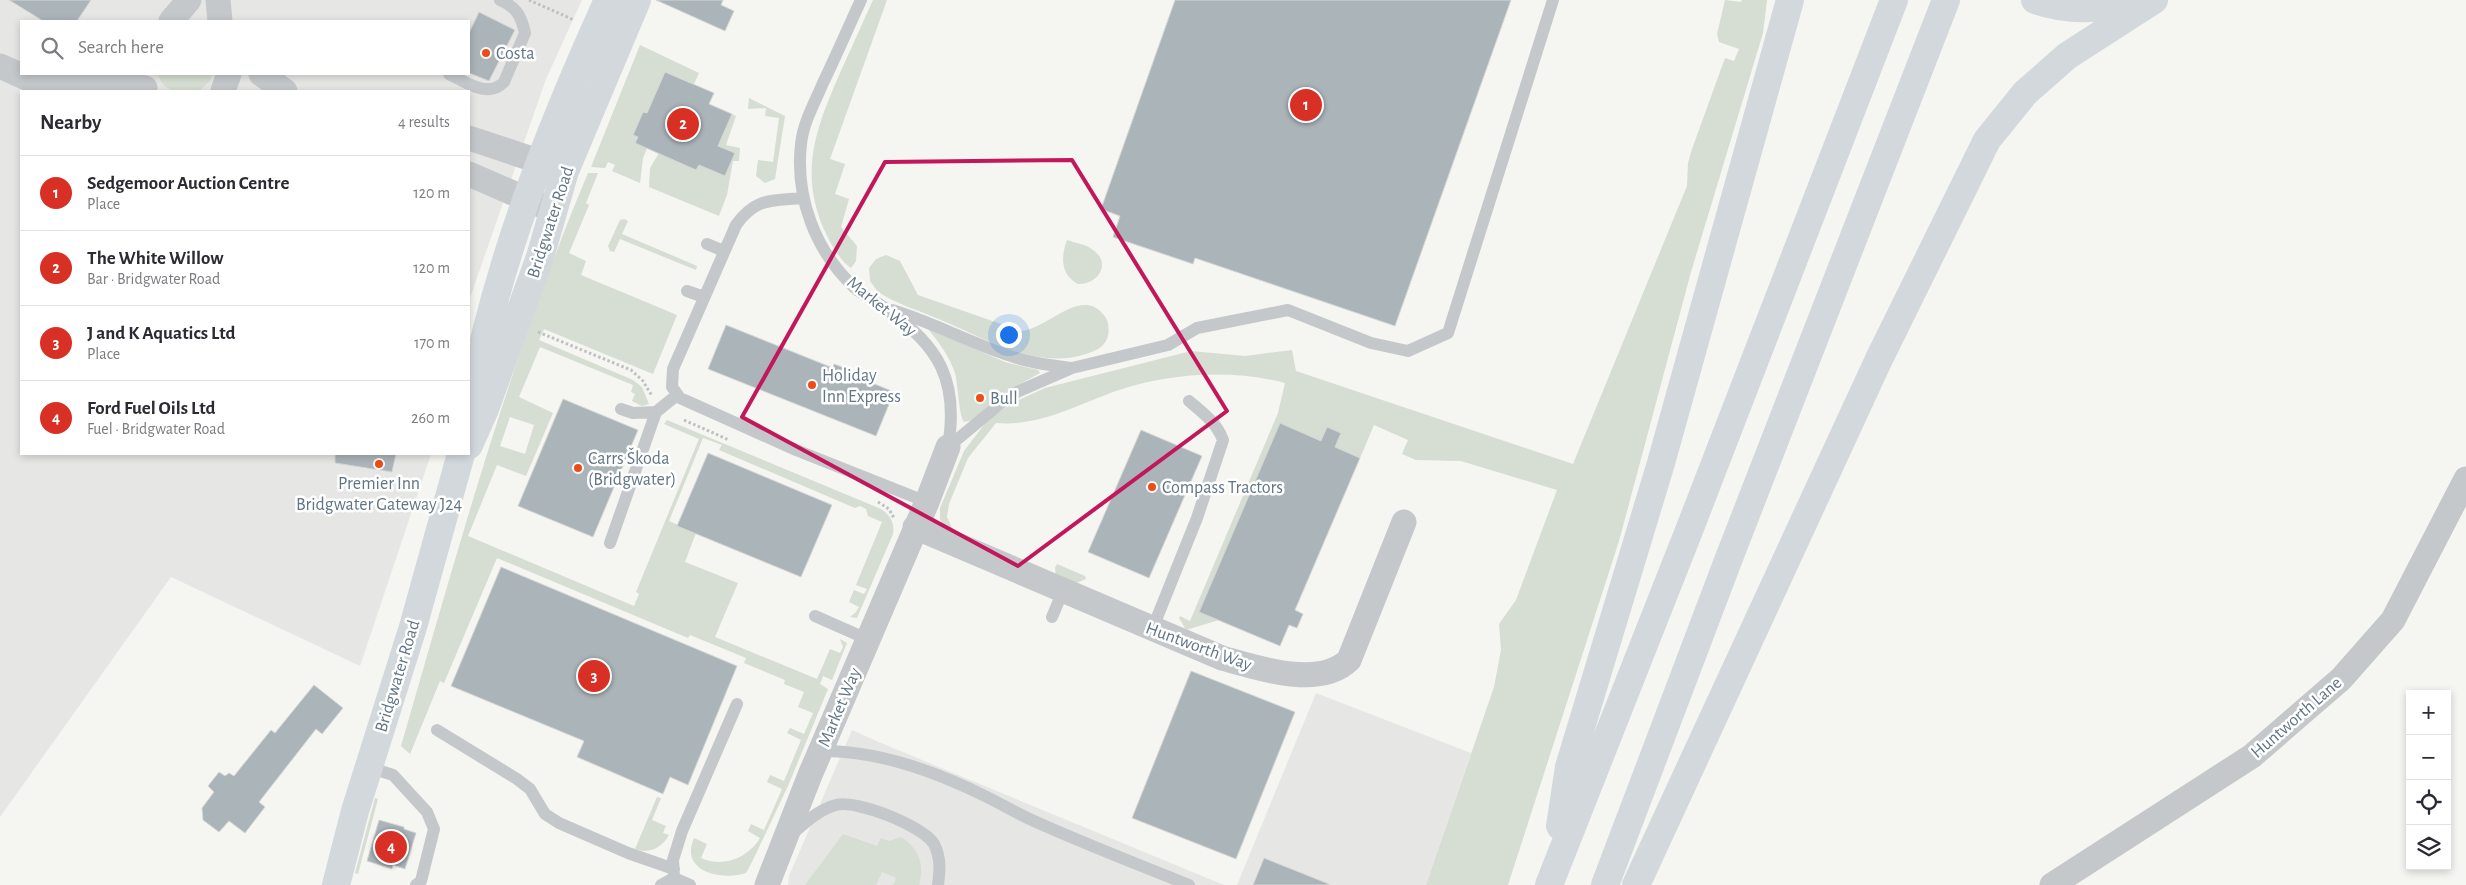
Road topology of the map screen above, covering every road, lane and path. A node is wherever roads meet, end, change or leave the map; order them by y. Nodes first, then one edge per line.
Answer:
1 (189, 0) edge
2 (218, 0) edge
3 (500, 0) edge
4 (528, 0) edge
5 (608, 0) edge
6 (637, 0) edge
7 (861, 0) edge
8 (1553, 0) edge
9 (1790, 0) edge
10 (1894, 0) edge
11 (1946, 0) edge
12 (2035, 0) edge
13 (2144, 0) edge
14 (2154, 0) edge
15 (172, 20) edge
16 (220, 20) edge
17 (579, 23) dead end
18 (0, 66) edge
19 (229, 75) edge
20 (262, 75) edge
21 (451, 75) edge
22 (101, 76) edge
23 (145, 84) edge
24 (29, 86) edge
25 (223, 90) edge
26 (280, 90) edge
27 (470, 138) edge
28 (553, 166) junction
29 (470, 174) edge
30 (527, 198) junction
31 (803, 198) junction
32 (552, 210) junction
33 (707, 244) dead end
34 (724, 251) junction
35 (687, 291) dead end
36 (704, 297) junction
37 (886, 308) junction
38 (1072, 368) junction
39 (677, 395) junction
40 (1189, 400) dead end
41 (470, 406) edge
42 (621, 409) dead end
43 (656, 412) junction
44 (470, 440) edge
45 (948, 447) junction
46 (463, 455) edge
47 (2466, 479) edge
48 (927, 502) junction
49 (1404, 522) dead end
50 (915, 527) junction
51 (610, 543) dead end
52 (1063, 591) junction
53 (815, 616) dead end
54 (1052, 617) dead end
55 (1152, 630) junction
56 (867, 639) junction
57 (737, 704) dead end
58 (437, 730) dead end
59 (820, 751) junction
60 (368, 767) junction
61 (785, 839) junction
62 (674, 874) junction
63 (1550, 881) edge
64 (336, 885) edge
65 (416, 885) edge
66 (661, 885) edge
67 (690, 885) edge
68 (767, 885) edge
69 (938, 885) edge
70 (1188, 885) edge
71 (1605, 885) edge
72 (1636, 885) edge
73 (2052, 885) edge

1 - 15 street
2 - 16 street
3 - 21 lane
4 - 17 path
5 - 28 main road, Bridgwater Road
6 - 28 main road, Bridgwater Road
7 - 31 lane, Market Way
8 - 38 lane, Market Way
9 - 63 main road
10 - 63 main road
11 - 71 main road
12 - 13 main road
14 - 72 main road
18 - 24 street
19 - 25 street
20 - 26 street
22 - 23 street
22 - 24 street
27 - 28 street
28 - 30 main road, Bridgwater Road
28 - 32 main road, Bridgwater Road
29 - 30 street
30 - 32 street
30 - 41 main road, Bridgwater Road
31 - 34 lane
31 - 37 lane, Market Way
32 - 44 main road, Bridgwater Road
33 - 34 lane
34 - 36 lane
35 - 36 lane
36 - 39 lane
37 - 38 lane
37 - 45 lane, Market Way
38 - 45 lane, Market Way
39 - 43 lane
39 - 48 lane
40 - 55 lane
42 - 43 lane
43 - 51 lane
45 - 48 street, Market Way
46 - 60 main road, Bridgwater Road
47 - 73 street, Huntworth Lane
48 - 50 street, Market Way
49 - 55 street, Huntworth Way
50 - 52 street, Huntworth Way
50 - 56 street, Market Way
52 - 54 lane
52 - 55 street, Huntworth Way
53 - 56 lane
56 - 59 street, Market Way
57 - 62 lane
58 - 62 lane
59 - 61 street, Market Way
59 - 70 lane
60 - 64 main road, Bridgwater Road
60 - 65 lane
61 - 68 street, Market Way
61 - 69 lane
62 - 66 lane
62 - 67 lane

